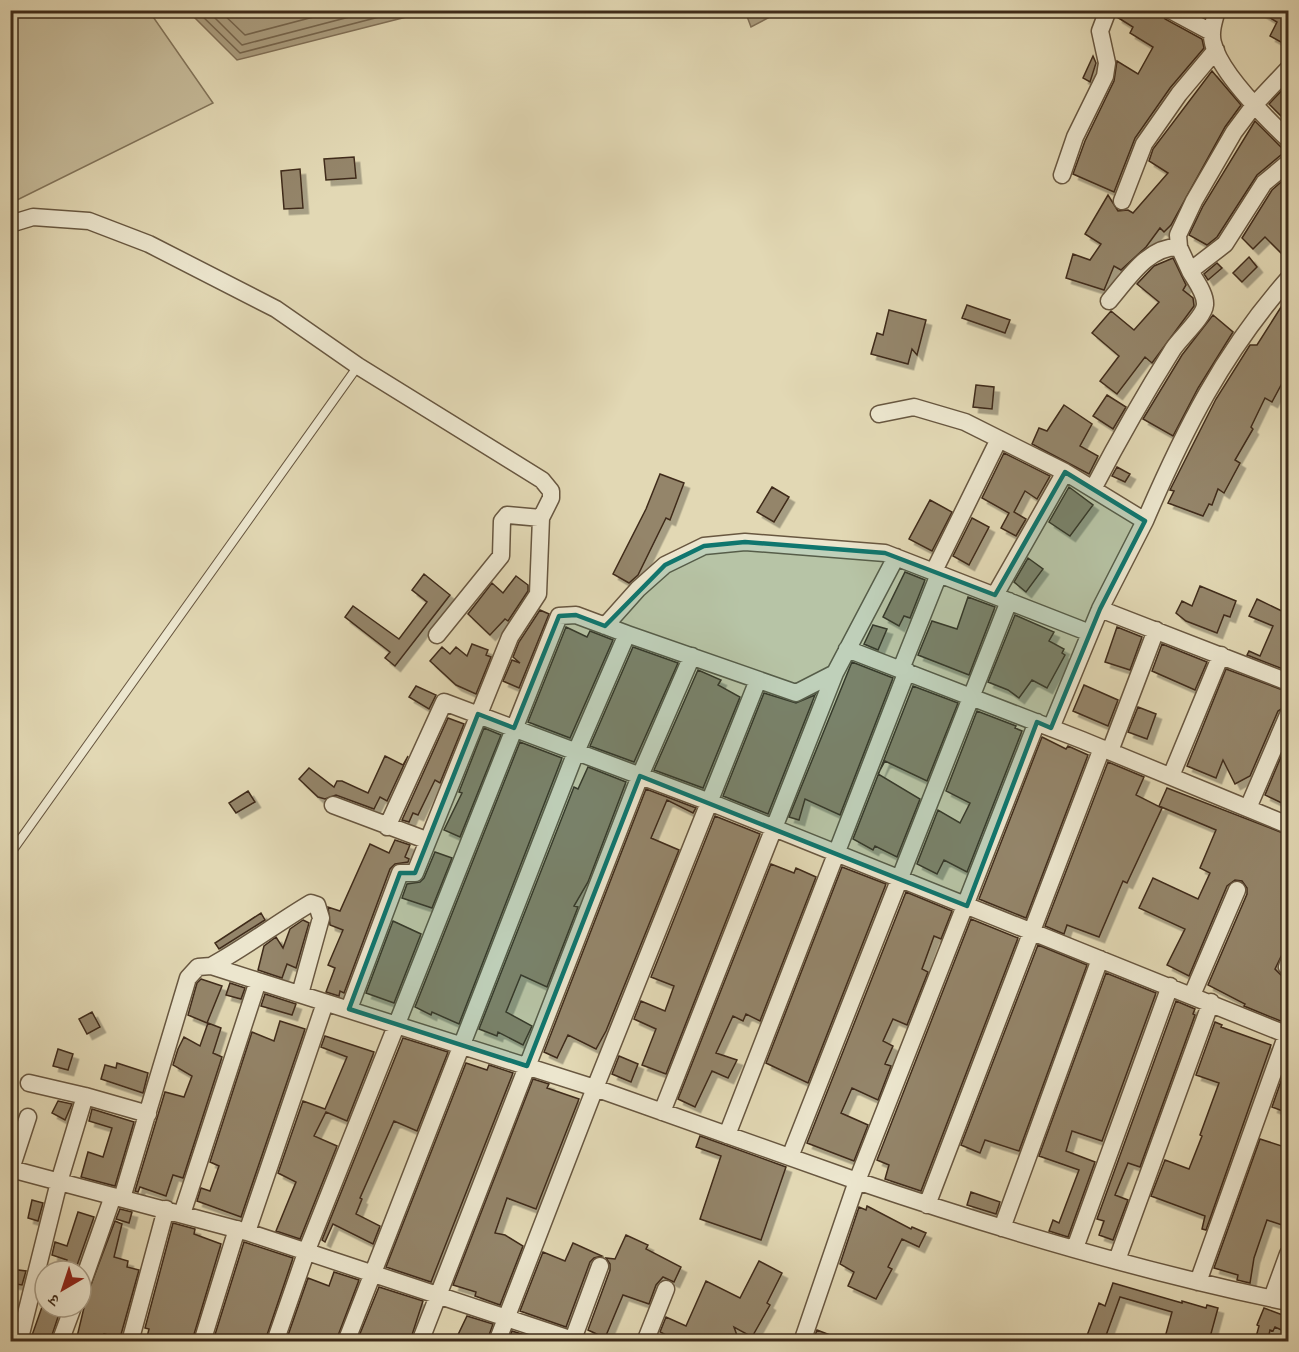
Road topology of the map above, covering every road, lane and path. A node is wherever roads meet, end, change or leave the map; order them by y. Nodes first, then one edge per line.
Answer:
1 (1108, 10) edge
2 (1170, 10) edge
3 (1216, 10) edge
4 (1211, 32) junction
5 (1216, 50) junction
6 (1288, 69) edge
7 (1255, 105) junction
8 (1288, 139) edge
9 (1288, 163) edge
10 (1062, 175) dead end
11 (1122, 201) dead end
12 (10, 224) edge
13 (1179, 247) junction
14 (1190, 271) junction
15 (1285, 290) edge
16 (1109, 301) dead end
17 (358, 366) junction
18 (879, 414) dead end
19 (999, 439) junction
20 (1065, 472) junction
21 (1093, 489) junction
22 (541, 518) junction
23 (1145, 521) junction
24 (896, 557) junction
25 (937, 573) junction
26 (1002, 598) junction
27 (1100, 609) junction
28 (605, 626) junction
29 (1156, 630) junction
30 (627, 633) junction
31 (1090, 633) junction
32 (438, 635) dead end
33 (847, 649) junction
34 (1221, 655) junction
35 (692, 656) junction
36 (904, 670) junction
37 (835, 673) junction
38 (758, 680) junction
39 (1288, 682) edge
40 (973, 697) junction
41 (478, 714) junction
42 (1288, 715) edge
43 (1044, 725) junction
44 (514, 728) junction
45 (1106, 750) junction
46 (576, 752) junction
47 (640, 776) junction
48 (1171, 776) junction
49 (707, 801) junction
50 (333, 805) dead end
51 (1248, 808) junction
52 (1288, 825) edge
53 (387, 827) junction
54 (773, 829) junction
55 (426, 840) junction
56 (10, 854) edge
57 (837, 854) junction
58 (901, 880) junction
59 (1237, 890) dead end
60 (967, 906) junction
61 (1032, 932) junction
62 (1100, 959) junction
63 (212, 966) junction
64 (258, 981) junction
65 (1170, 986) junction
66 (300, 994) junction
67 (1192, 995) junction
68 (1211, 1002) junction
69 (325, 1004) junction
70 (349, 1009) junction
71 (397, 1025) junction
72 (1288, 1034) edge
73 (462, 1046) junction
74 (527, 1066) junction
75 (29, 1083) dead end
76 (595, 1088) junction
77 (85, 1096) junction
78 (662, 1112) junction
79 (148, 1114) junction
80 (28, 1117) dead end
81 (727, 1135) junction
82 (790, 1157) junction
83 (857, 1180) junction
84 (58, 1182) junction
85 (117, 1197) junction
86 (927, 1205) junction
87 (166, 1209) junction
88 (182, 1214) junction
89 (1002, 1228) junction
90 (242, 1230) junction
91 (1075, 1248) junction
92 (307, 1250) junction
93 (1288, 1254) edge
94 (92, 1259) edge
95 (1117, 1260) junction
96 (600, 1266) dead end
97 (372, 1271) junction
98 (1198, 1282) junction
99 (666, 1288) dead end
100 (438, 1294) junction
101 (1280, 1300) edge
102 (506, 1317) junction
103 (68, 1319) edge
104 (19, 1341) edge
105 (60, 1341) edge
106 (130, 1341) edge
107 (201, 1341) edge
108 (275, 1341) edge
109 (346, 1341) edge
110 (420, 1341) edge
111 (496, 1341) edge
112 (575, 1341) edge
113 (645, 1341) edge
114 (802, 1341) edge

1 - 10 street
2 - 4 street
3 - 4 street
4 - 5 street
5 - 7 street
5 - 11 street
6 - 7 street
7 - 8 street
7 - 13 street
9 - 14 street
12 - 17 street
13 - 14 street
13 - 16 street
14 - 21 street
15 - 23 street
17 - 22 street
17 - 56 lane
18 - 19 street
19 - 20 street
19 - 25 street
20 - 21 street
20 - 26 street
21 - 23 street
22 - 32 street
22 - 41 street
23 - 27 street
24 - 25 street
24 - 28 street
24 - 33 street
25 - 26 street
25 - 36 street
26 - 31 street
26 - 40 street
27 - 29 street
27 - 31 street
28 - 30 street
28 - 44 street
29 - 34 street
29 - 45 street
30 - 35 street
30 - 46 street
31 - 43 street
33 - 36 street
33 - 37 street
34 - 39 street
34 - 48 street
35 - 38 street
35 - 47 street
36 - 40 street
36 - 57 street
37 - 38 street
37 - 54 street
38 - 49 street
40 - 43 street
40 - 58 street
41 - 44 street
41 - 53 street
41 - 55 street
42 - 51 street
43 - 45 street
43 - 60 street
44 - 46 street
44 - 71 street
45 - 48 street
45 - 61 street
46 - 47 street
46 - 73 street
47 - 49 street
47 - 74 street
48 - 51 street
49 - 54 street
49 - 76 street
50 - 53 street
51 - 52 street
53 - 55 street
54 - 57 street
54 - 78 street
55 - 70 street
57 - 58 street
57 - 81 street
58 - 60 street
58 - 82 street
59 - 67 street
60 - 61 street
60 - 83 street
61 - 62 street
61 - 86 street
62 - 65 street
62 - 89 street
63 - 64 street
63 - 66 street
63 - 79 street
64 - 66 street
64 - 88 street
65 - 67 street
65 - 91 street
66 - 69 street
67 - 68 street
68 - 72 street
68 - 95 street
69 - 70 street
69 - 90 street
70 - 71 street
71 - 73 street
71 - 92 street
72 - 98 street
73 - 74 street
73 - 97 street
74 - 76 street
74 - 100 street
75 - 77 street
76 - 78 street
76 - 102 street
77 - 79 street
77 - 84 street
78 - 81 street
79 - 85 street
80 - 84 street
81 - 82 street
82 - 83 street
83 - 86 street
83 - 114 street
84 - 85 street
84 - 104 street
85 - 87 street
85 - 94 street
86 - 89 street
87 - 88 street
87 - 106 street
88 - 90 street
89 - 91 street
90 - 92 street
90 - 107 street
91 - 95 street
92 - 97 street
92 - 108 street
93 - 101 street
95 - 98 street
96 - 112 street
97 - 100 street
97 - 109 street
98 - 101 street
99 - 113 street
100 - 102 street
100 - 110 street
102 - 111 street
102 - 112 street
103 - 105 street

